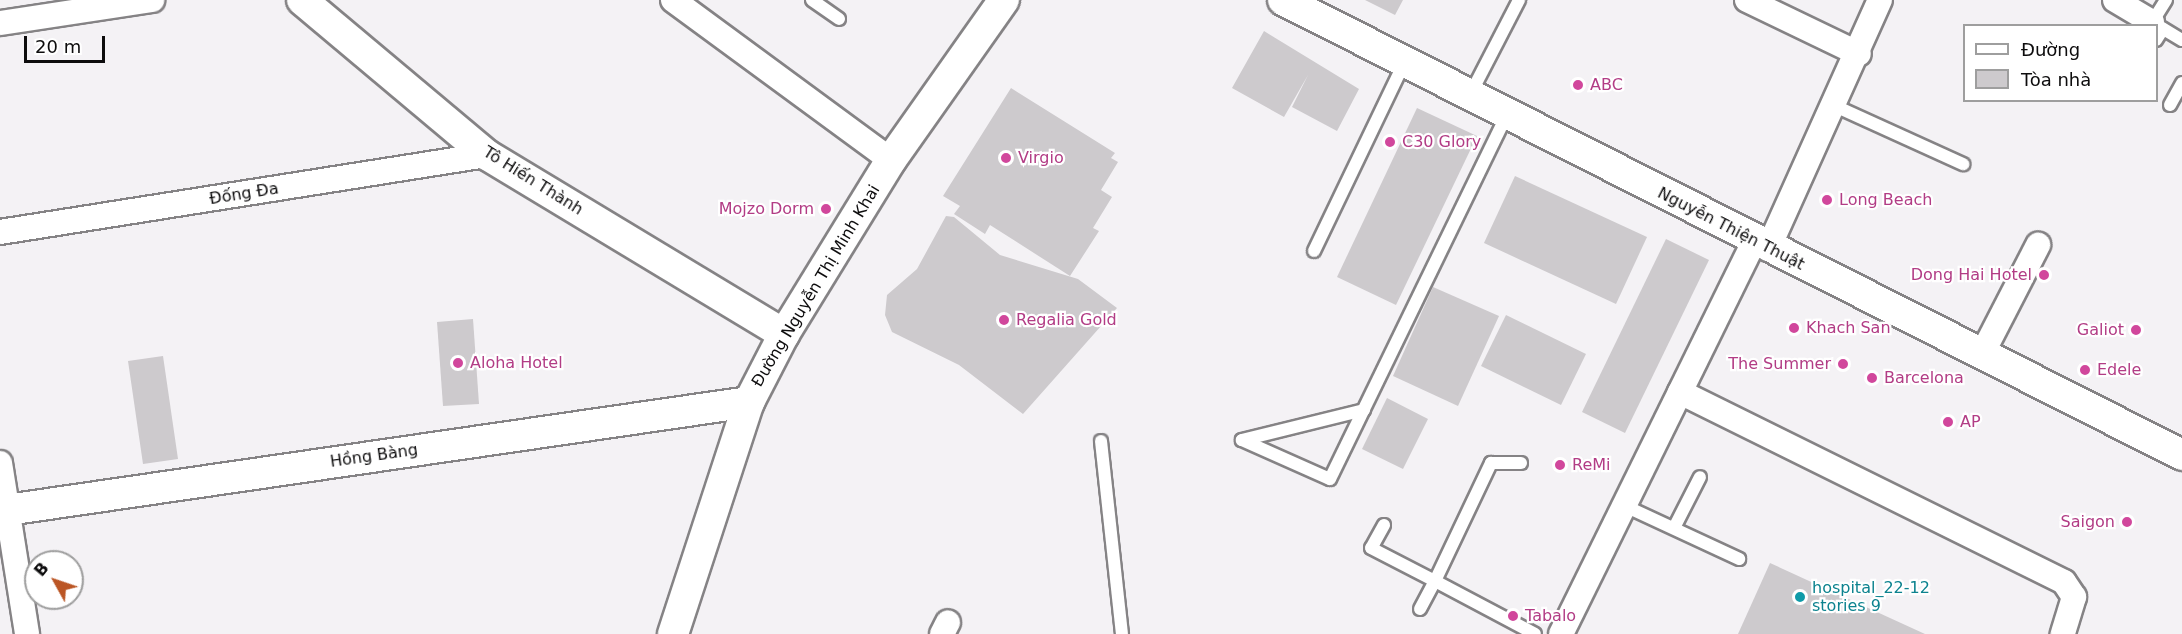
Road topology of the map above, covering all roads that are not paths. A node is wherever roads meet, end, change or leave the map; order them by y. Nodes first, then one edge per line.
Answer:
1 (152, 0) edge
2 (302, 0) edge
3 (673, 0) edge
4 (812, 0) edge
5 (1005, 0) edge
6 (1283, 0) edge
7 (1519, 0) edge
8 (1747, 0) edge
9 (1880, 0) edge
10 (2115, 0) edge
11 (2166, 0) edge
12 (839, 19) dead end
13 (0, 23) edge
14 (2149, 24) edge
15 (2158, 30) edge
16 (2182, 40) edge
17 (1859, 54) junction
18 (1403, 65) junction
19 (2182, 83) edge
20 (1469, 96) junction
21 (2170, 105) dead end
22 (1835, 106) junction
23 (1507, 114) junction
24 (487, 155) junction
25 (891, 160) junction
26 (1963, 164) dead end
27 (0, 232) edge
28 (1761, 245) junction
29 (2038, 245) dead end
30 (1314, 251) dead end
31 (784, 334) junction
32 (1982, 354) junction
33 (1680, 392) junction
34 (749, 402) junction
35 (1364, 410) junction
36 (1101, 441) dead end
37 (2182, 455) edge
38 (0, 463) edge
39 (1521, 463) dead end
40 (1700, 477) dead end
41 (1625, 506) junction
42 (4, 510) edge
43 (1384, 525) dead end
44 (1674, 528) junction
45 (1739, 559) dead end
46 (1435, 581) junction
47 (1420, 609) dead end
48 (27, 634) edge
49 (673, 634) edge
50 (1122, 634) edge
51 (1535, 634) edge
52 (1561, 634) edge
53 (2062, 634) edge

1 - 13 street
2 - 24 street, Tô Hiến Thành
3 - 25 street
4 - 12 lane
5 - 25 street, Đường Nguyễn Thị Minh Khai
6 - 18 street, Nguyễn Thiện Thuật
7 - 20 lane
8 - 17 street
9 - 17 street
10 - 14 street
11 - 15 lane
15 - 16 lane
17 - 22 street
18 - 20 street, Nguyễn Thiện Thuật
18 - 30 lane
19 - 21 lane
20 - 23 street, Nguyễn Thiện Thuật
22 - 26 lane
22 - 28 street
23 - 28 street, Nguyễn Thiện Thuật
23 - 35 lane
24 - 27 street, Đống Đa
24 - 31 street, Tô Hiến Thành
25 - 31 street, Đường Nguyễn Thị Minh Khai
28 - 32 street, Nguyễn Thiện Thuật
28 - 33 street
29 - 32 street
31 - 34 street, Đường Nguyễn Thị Minh Khai
32 - 37 street, Nguyễn Thiện Thuật
33 - 41 street
33 - 53 street
34 - 42 street, Hồng Bàng
34 - 49 street, Đường Nguyễn Thị Minh Khai
35 - 35 lane
36 - 50 lane
38 - 42 street
39 - 46 lane
40 - 44 lane
41 - 44 lane
41 - 52 street
42 - 48 street
43 - 46 lane
44 - 45 lane
46 - 47 lane
46 - 51 lane

